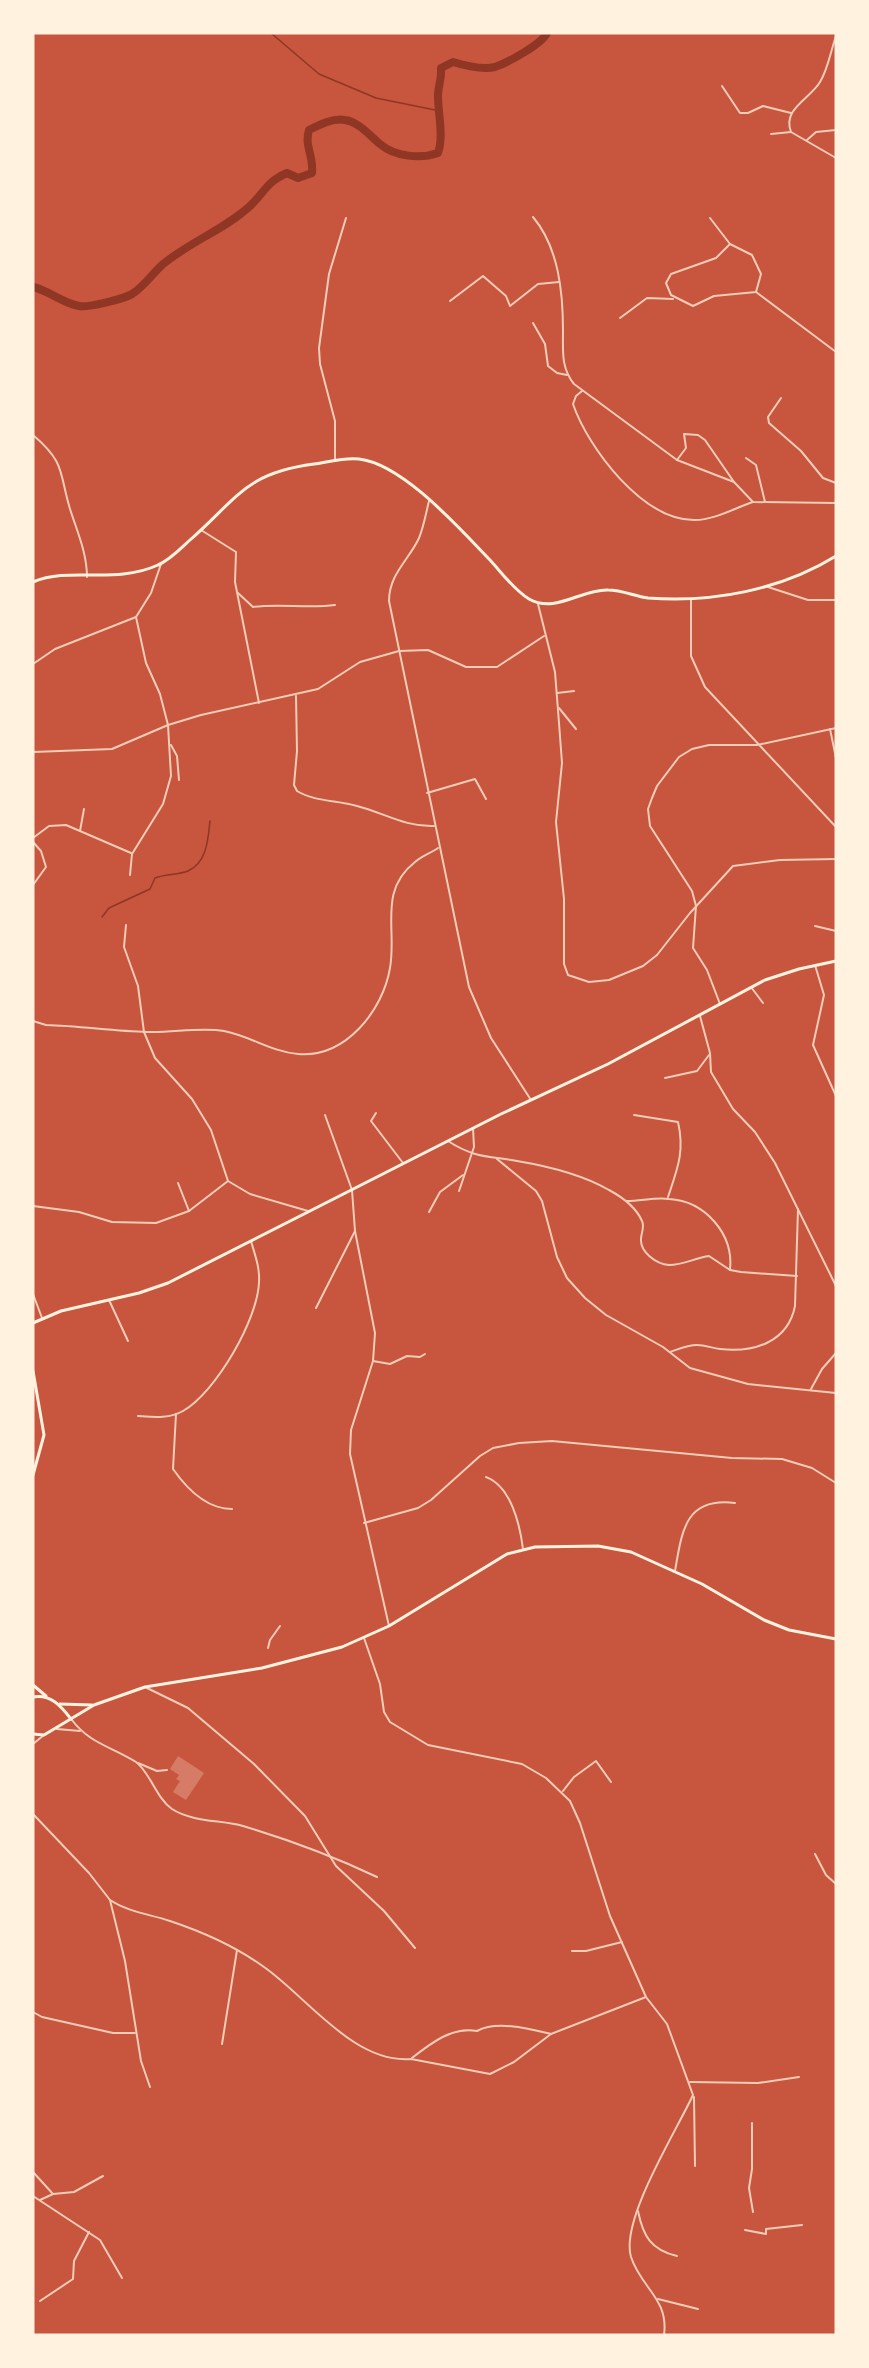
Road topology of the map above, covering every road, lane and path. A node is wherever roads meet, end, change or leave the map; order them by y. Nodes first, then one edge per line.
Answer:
1 (836, 36) edge
2 (722, 86) dead end
3 (791, 113) junction
4 (836, 130) edge
5 (791, 132) junction
6 (771, 134) dead end
7 (807, 140) junction
8 (836, 158) edge
9 (346, 218) dead end
10 (533, 218) dead end
11 (710, 218) dead end
12 (730, 244) junction
13 (559, 282) junction
14 (756, 292) junction
15 (675, 299) junction
16 (450, 301) dead end
17 (620, 318) dead end
18 (533, 323) dead end
19 (836, 352) edge
20 (567, 375) junction
21 (582, 391) junction
22 (781, 398) dead end
23 (33, 435) edge
24 (746, 458) dead end
25 (677, 460) junction
26 (335, 461) junction
27 (734, 482) junction
28 (836, 483) edge
29 (429, 501) junction
30 (753, 502) junction
31 (765, 502) junction
32 (836, 502) edge
33 (201, 530) junction
34 (836, 556) edge
35 (161, 564) junction
36 (87, 577) junction
37 (33, 582) edge
38 (768, 587) junction
39 (238, 593) junction
40 (691, 598) junction
41 (836, 600) edge
42 (538, 604) junction
43 (335, 605) dead end
44 (136, 617) junction
45 (544, 636) junction
46 (399, 651) junction
47 (33, 664) edge
48 (574, 692) dead end
49 (557, 693) junction
50 (296, 696) junction
51 (259, 703) junction
52 (557, 705) junction
53 (168, 725) junction
54 (830, 728) junction
55 (836, 728) edge
56 (576, 729) dead end
57 (171, 744) junction
58 (757, 745) junction
59 (33, 752) edge
60 (836, 758) edge
61 (179, 780) dead end
62 (427, 793) junction
63 (486, 800) dead end
64 (84, 809) dead end
65 (434, 826) junction
66 (836, 827) edge
67 (80, 831) junction
68 (33, 840) edge
69 (438, 848) junction
70 (132, 854) junction
71 (836, 859) edge
72 (130, 875) dead end
73 (33, 885) edge
74 (696, 906) junction
75 (126, 925) dead end
76 (816, 926) dead end
77 (836, 931) edge
78 (836, 962) edge
79 (815, 965) junction
80 (751, 987) junction
81 (763, 1003) dead end
82 (720, 1004) junction
83 (700, 1016) junction
84 (33, 1021) edge
85 (144, 1032) junction
86 (710, 1053) junction
87 (664, 1078) dead end
88 (836, 1096) edge
89 (531, 1100) junction
90 (376, 1113) dead end
91 (325, 1115) dead end
92 (634, 1115) dead end
93 (473, 1128) junction
94 (448, 1141) junction
95 (472, 1155) junction
96 (497, 1159) junction
97 (403, 1163) junction
98 (464, 1174) junction
99 (228, 1181) junction
100 (178, 1183) dead end
101 (352, 1190) junction
102 (459, 1191) dead end
103 (667, 1198) junction
104 (627, 1201) junction
105 (33, 1206) edge
106 (798, 1206) junction
107 (189, 1211) junction
108 (308, 1211) junction
109 (429, 1212) dead end
110 (355, 1231) junction
111 (251, 1241) junction
112 (730, 1270) junction
113 (797, 1276) junction
114 (836, 1286) edge
115 (33, 1294) edge
116 (109, 1300) junction
117 (316, 1308) dead end
118 (42, 1318) junction
119 (34, 1323) edge
120 (128, 1341) dead end
121 (670, 1352) junction
122 (836, 1353) edge
123 (425, 1354) dead end
124 (373, 1361) junction
125 (33, 1371) edge
126 (811, 1389) junction
127 (836, 1393) edge
128 (176, 1414) junction
129 (138, 1416) dead end
130 (33, 1475) edge
131 (486, 1477) dead end
132 (836, 1483) edge
133 (735, 1503) dead end
134 (232, 1509) dead end
135 (364, 1523) junction
136 (523, 1549) junction
137 (675, 1571) junction
138 (280, 1626) dead end
139 (389, 1626) junction
140 (364, 1638) junction
141 (836, 1639) edge
142 (268, 1648) dead end
143 (33, 1685) edge
144 (146, 1687) junction
145 (33, 1697) edge
146 (47, 1697) junction
147 (59, 1704) junction
148 (94, 1705) junction
149 (71, 1719) junction
150 (57, 1729) junction
151 (80, 1731) junction
152 (33, 1734) edge
153 (44, 1735) junction
154 (33, 1743) edge
155 (138, 1763) junction
156 (167, 1770) dead end
157 (611, 1782) dead end
158 (563, 1791) junction
159 (33, 1814) edge
160 (328, 1854) junction
161 (815, 1854) dead end
162 (377, 1877) dead end
163 (836, 1884) edge
164 (110, 1900) junction
165 (622, 1942) junction
166 (415, 1948) dead end
167 (237, 1950) junction
168 (572, 1951) dead end
169 (646, 1997) junction
170 (33, 2012) edge
171 (136, 2033) junction
172 (551, 2034) junction
173 (222, 2044) dead end
174 (411, 2059) junction
175 (799, 2077) dead end
176 (690, 2082) junction
177 (150, 2087) dead end
178 (693, 2095) junction
179 (752, 2123) dead end
180 (696, 2166) dead end
181 (33, 2172) edge
182 (103, 2176) dead end
183 (53, 2194) junction
184 (33, 2196) edge
185 (40, 2200) junction
186 (637, 2209) junction
187 (753, 2212) dead end
188 (802, 2225) dead end
189 (746, 2230) dead end
190 (89, 2232) junction
191 (677, 2256) dead end
192 (122, 2277) dead end
193 (658, 2299) junction
194 (40, 2301) dead end
195 (698, 2309) dead end
196 (664, 2335) edge

1 - 3 street
2 - 3 street
3 - 5 street
4 - 7 street
5 - 6 street
5 - 7 street
7 - 8 street
9 - 26 street
10 - 13 street
11 - 12 street
12 - 14 street
12 - 15 street
13 - 16 street
13 - 20 street
14 - 15 street
14 - 19 street
15 - 17 street
18 - 20 street
20 - 21 street
21 - 25 street
21 - 30 street
22 - 28 street
23 - 36 street
24 - 31 street
25 - 27 street
25 - 27 street
26 - 29 main road
26 - 33 main road
27 - 30 street
29 - 42 main road
29 - 46 street
30 - 31 street
31 - 32 street
33 - 35 main road
33 - 39 street
34 - 38 main road
35 - 36 main road
35 - 44 street
36 - 37 main road
38 - 40 main road
38 - 41 street
39 - 43 street
39 - 51 street
40 - 42 main road
40 - 58 street
42 - 45 street
44 - 47 street
44 - 53 street
45 - 46 street
45 - 49 street
46 - 50 street
46 - 62 street
48 - 49 street
49 - 52 street
50 - 51 street
50 - 65 street
51 - 53 street
52 - 56 street
52 - 74 street
53 - 57 street
53 - 59 street
54 - 55 street
54 - 58 street
54 - 60 street
57 - 61 street
57 - 70 street
58 - 66 street
58 - 74 street
62 - 63 street
62 - 65 street
64 - 67 street
65 - 69 street
67 - 68 street
67 - 70 street
68 - 73 street
69 - 85 street
69 - 89 street
70 - 72 street
71 - 74 street
74 - 82 street
75 - 85 street
76 - 77 street
78 - 79 main road
79 - 80 main road
79 - 88 street
80 - 81 street
80 - 82 main road
82 - 83 main road
83 - 86 street
83 - 89 main road
84 - 85 street
85 - 99 street
86 - 87 street
86 - 106 street
89 - 93 main road
90 - 97 street
91 - 101 street
92 - 103 street
93 - 94 main road
93 - 95 street
94 - 95 street
94 - 97 main road
95 - 96 street
95 - 98 street
96 - 104 street
96 - 121 street
97 - 101 main road
98 - 102 street
98 - 109 street
99 - 107 street
99 - 108 street
100 - 107 street
101 - 108 main road
101 - 110 street
103 - 104 street
103 - 112 street
104 - 112 street
105 - 107 street
106 - 113 street
106 - 114 street
108 - 111 main road
110 - 117 street
110 - 124 street
111 - 116 main road
111 - 128 street
112 - 113 street
113 - 121 street
115 - 118 street
116 - 118 main road
116 - 120 street
118 - 119 main road
121 - 126 street
122 - 126 street
123 - 124 street
124 - 135 street
125 - 130 main road
126 - 127 street
128 - 129 street
128 - 134 street
131 - 136 street
132 - 135 street
133 - 137 street
135 - 139 street
136 - 137 main road
136 - 139 main road
137 - 141 main road
138 - 142 street
139 - 140 main road
140 - 144 main road
140 - 158 street
143 - 146 main road
144 - 148 main road
144 - 160 street
145 - 146 main road
146 - 147 main road
147 - 148 main road
147 - 149 main road
148 - 149 main road
149 - 150 main road
149 - 151 street
150 - 151 street
150 - 153 main road
151 - 155 street
152 - 153 main road
153 - 154 street
155 - 156 street
155 - 160 street
157 - 158 street
158 - 165 street
159 - 164 street
160 - 162 street
160 - 166 street
161 - 163 street
164 - 167 street
164 - 171 street
165 - 168 street
165 - 169 street
167 - 173 street
167 - 174 street
169 - 172 street
169 - 176 street
170 - 171 street
171 - 177 street
172 - 174 street
172 - 174 street
175 - 176 street
176 - 178 street
178 - 180 street
178 - 186 street
179 - 187 street
181 - 183 street
182 - 183 street
183 - 185 street
184 - 185 street
185 - 190 street
186 - 191 street
186 - 193 street
188 - 189 street
190 - 192 street
190 - 194 street
193 - 195 street
193 - 196 street

